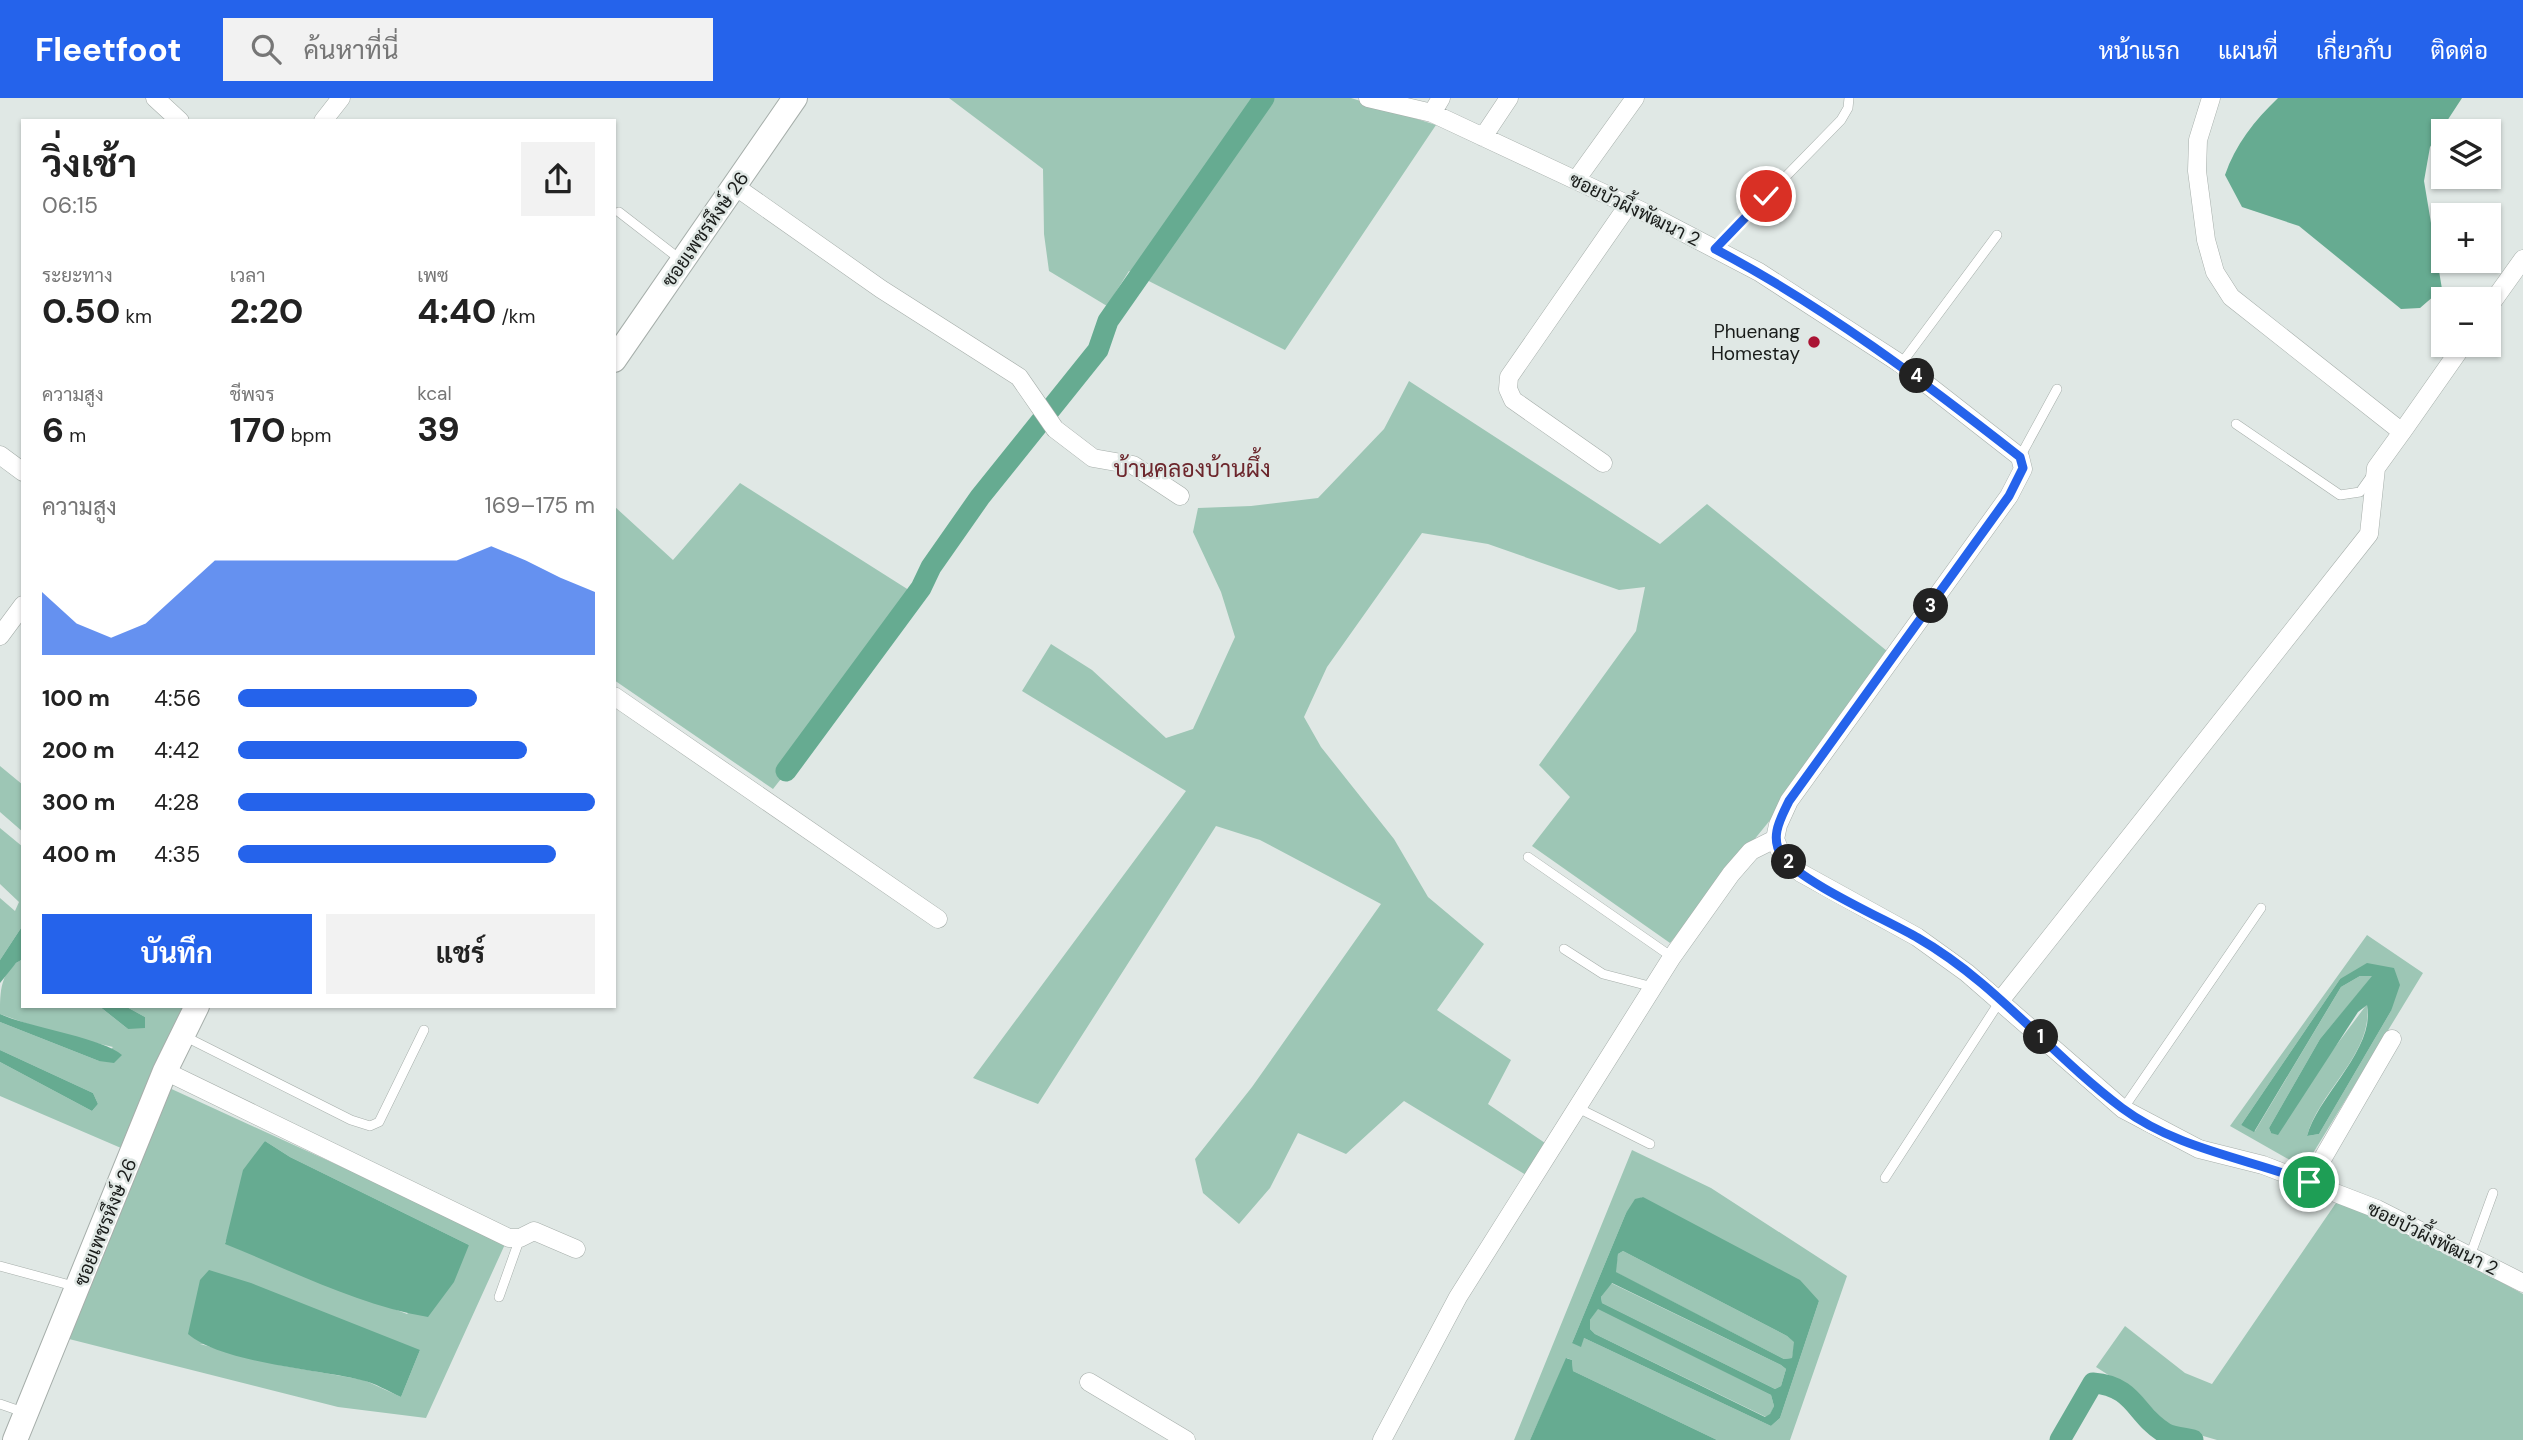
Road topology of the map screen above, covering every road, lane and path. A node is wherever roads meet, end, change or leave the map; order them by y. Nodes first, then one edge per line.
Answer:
1 (155, 98) edge
2 (341, 98) edge
3 (795, 98) edge
4 (1368, 98) edge
5 (1509, 98) edge
6 (1635, 98) edge
7 (1849, 98) edge
8 (2211, 98) edge
9 (1436, 105) edge
10 (178, 119) edge
11 (325, 119) edge
12 (1483, 137) junction
13 (1576, 180) junction
14 (736, 187) junction
15 (1629, 204) junction
16 (619, 212) dead end
17 (1997, 235) dead end
18 (1715, 249) junction
19 (2523, 259) edge
20 (683, 261) junction
21 (2501, 290) edge
22 (616, 357) edge
23 (2455, 357) edge
24 (1901, 364) junction
25 (2057, 389) dead end
26 (2236, 424) dead end
27 (2402, 432) junction
28 (0, 455) edge
29 (2020, 457) junction
30 (1603, 463) dead end
31 (2376, 468) junction
32 (21, 471) edge
33 (1180, 496) dead end
34 (21, 607) edge
35 (2, 628) edge
36 (616, 697) edge
37 (1775, 839) junction
38 (1528, 857) dead end
39 (2261, 908) dead end
40 (938, 919) dead end
41 (1564, 949) dead end
42 (1672, 957) junction
43 (1653, 986) junction
44 (2000, 1001) junction
45 (196, 1008) edge
46 (424, 1030) dead end
47 (181, 1034) junction
48 (2392, 1039) dead end
49 (165, 1071) junction
50 (1577, 1107) junction
51 (2123, 1109) junction
52 (1650, 1144) dead end
53 (1885, 1178) dead end
54 (2309, 1182) junction
55 (2493, 1193) dead end
56 (520, 1238) junction
57 (576, 1249) dead end
58 (2470, 1255) junction
59 (0, 1266) edge
60 (2523, 1283) edge
61 (79, 1287) junction
62 (499, 1297) dead end
63 (1089, 1382) dead end
64 (0, 1404) edge
65 (28, 1414) junction
66 (15, 1440) edge
67 (1186, 1440) edge
68 (1382, 1440) edge

1 - 10 street
2 - 11 street
3 - 14 street, ซอยเพชรหึงษ์ 26
4 - 9 street, ซอยบัวผึ้งพัฒนา 2
5 - 12 street
6 - 13 street
7 - 18 lane
8 - 27 street
9 - 12 street, ซอยบัวผึ้งพัฒนา 2
12 - 13 street, ซอยบัวผึ้งพัฒนา 2
13 - 15 street, ซอยบัวผึ้งพัฒนา 2
14 - 20 street, ซอยเพชรหึงษ์ 26
14 - 33 street
15 - 18 street, ซอยบัวผึ้งพัฒนา 2
15 - 30 street
16 - 20 lane
17 - 24 lane
18 - 24 street, ซอยบัวผึ้งพัฒนา 2
19 - 21 street
20 - 22 street, ซอยเพชรหึงษ์ 26
23 - 27 street
24 - 29 street, ซอยบัวผึ้งพัฒนา 2
25 - 29 lane
26 - 31 lane
27 - 31 street
28 - 32 street
29 - 37 street
31 - 44 street
34 - 35 street
36 - 40 street
37 - 42 street
37 - 44 street, ซอยบัวผึ้งพัฒนา 2
38 - 42 lane
39 - 51 lane
41 - 43 lane
42 - 43 street
43 - 50 street
44 - 51 street, ซอยบัวผึ้งพัฒนา 2
44 - 53 lane
45 - 47 street, ซอยเพชรหึงษ์ 26
46 - 47 lane
47 - 49 street, ซอยเพชรหึงษ์ 26
48 - 54 street
49 - 56 street
49 - 61 street, ซอยเพชรหึงษ์ 26
50 - 52 lane
50 - 68 street
51 - 54 street, ซอยบัวผึ้งพัฒนา 2
54 - 58 street, ซอยบัวผึ้งพัฒนา 2
55 - 58 lane
56 - 57 street
56 - 62 lane
58 - 60 street, ซอยบัวผึ้งพัฒนา 2
59 - 61 lane
61 - 65 street, ซอยเพชรหึงษ์ 26
63 - 67 street
64 - 65 lane
65 - 66 street, ซอยเพชรหึงษ์ 26

